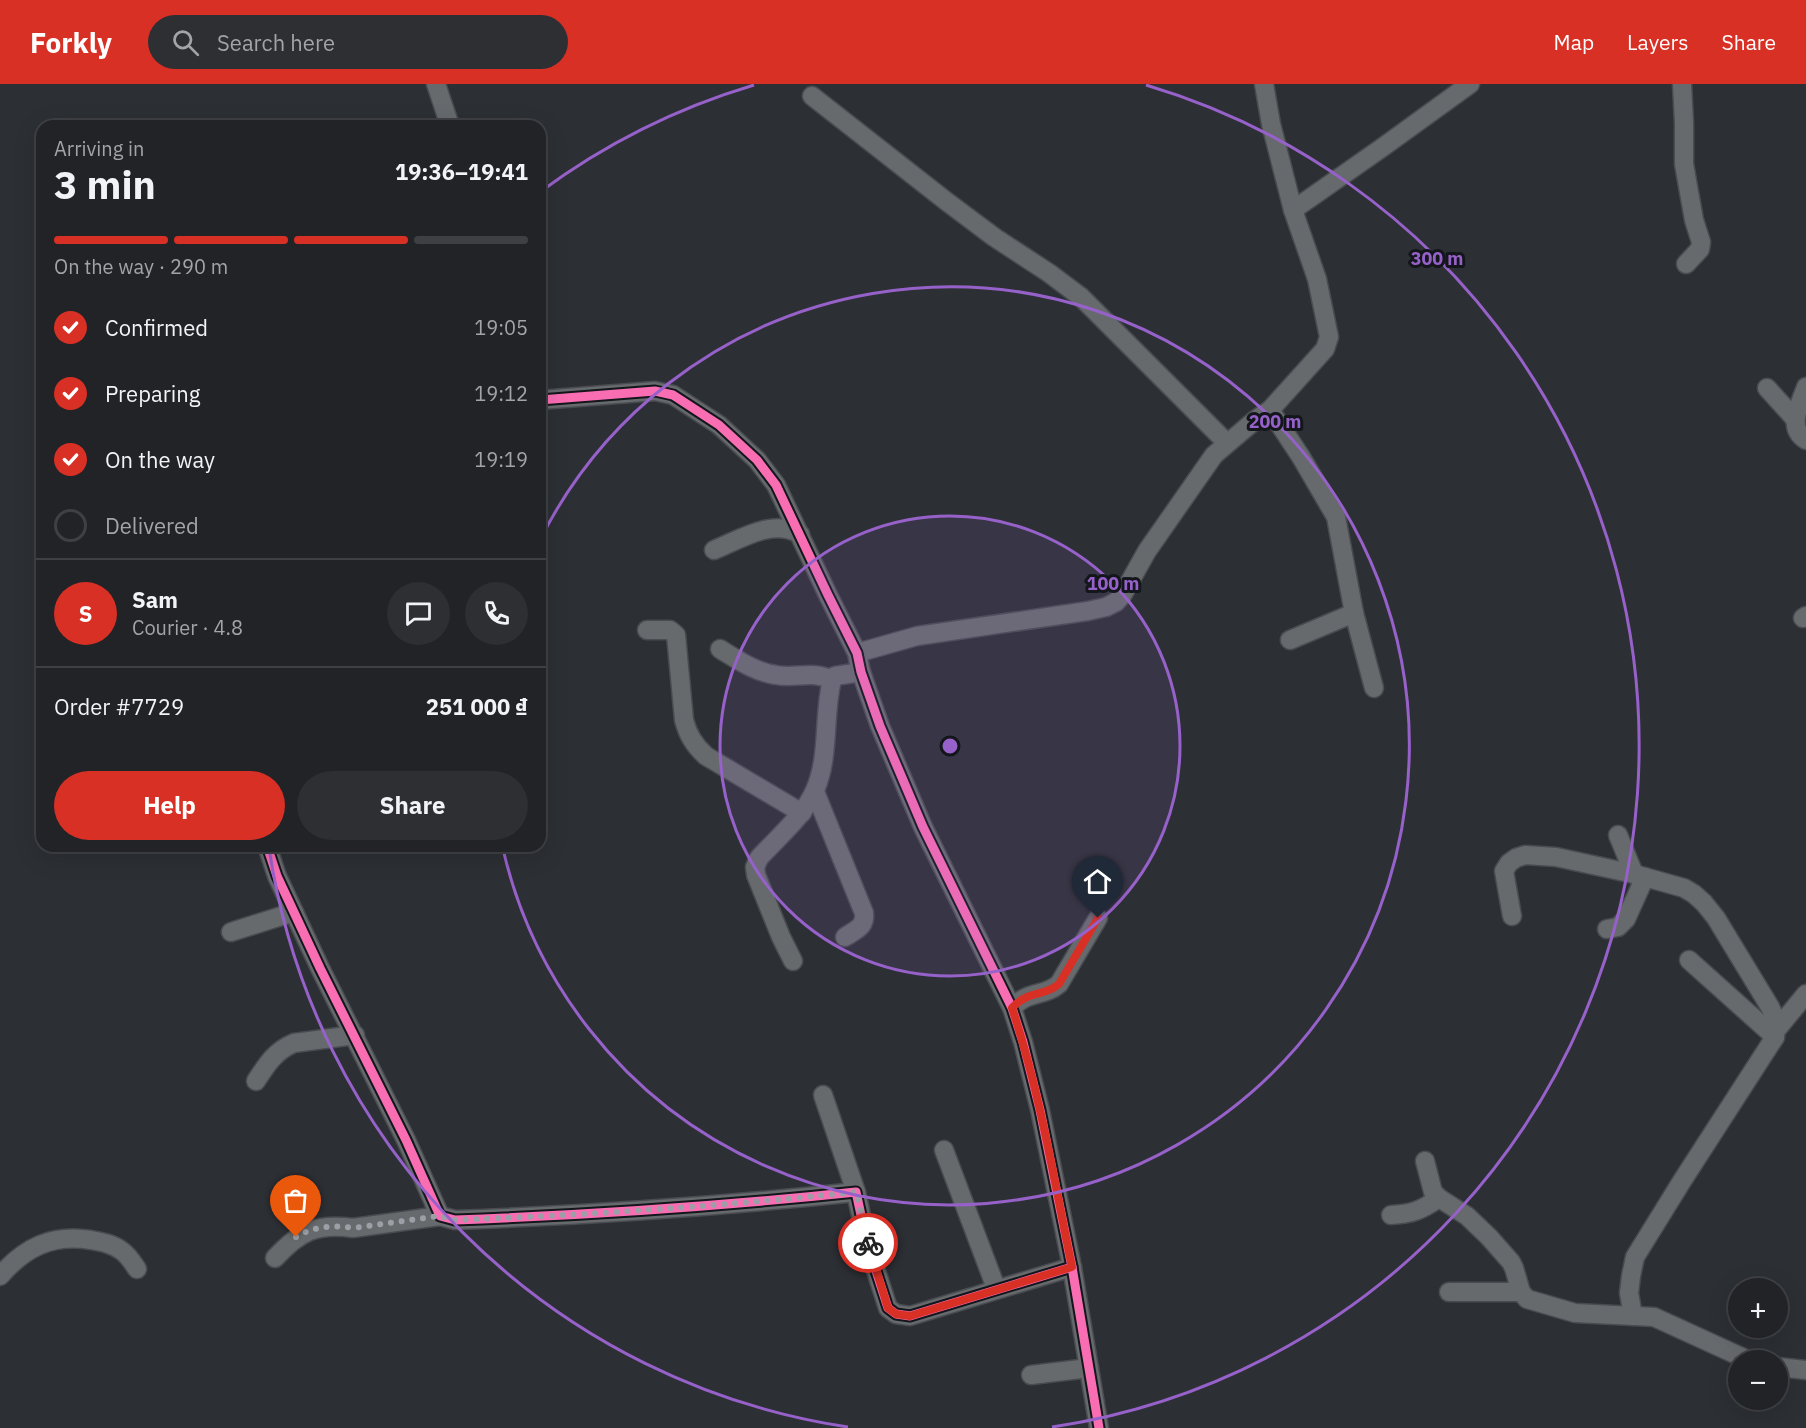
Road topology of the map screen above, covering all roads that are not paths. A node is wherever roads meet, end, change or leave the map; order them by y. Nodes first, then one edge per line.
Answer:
1 (436, 84) edge
2 (1264, 84) edge
3 (1470, 84) edge
4 (1682, 84) edge
5 (812, 96) dead end
6 (448, 120) edge
7 (1293, 210) junction
8 (1686, 264) dead end
9 (1806, 387) edge
10 (1767, 388) dead end
11 (546, 400) edge
12 (1270, 410) junction
13 (1795, 419) junction
14 (1806, 440) edge
15 (1227, 443) junction
16 (800, 534) junction
17 (714, 550) dead end
18 (1354, 613) junction
19 (647, 630) dead end
20 (1290, 640) dead end
21 (720, 649) dead end
22 (857, 653) junction
23 (861, 672) junction
24 (832, 680) junction
25 (1374, 688) dead end
26 (814, 792) junction
27 (802, 813) junction
28 (1618, 835) dead end
29 (269, 852) edge
30 (1640, 876) junction
31 (294, 912) junction
32 (1512, 916) dead end
33 (1098, 918) dead end
34 (1607, 929) dead end
35 (231, 932) dead end
36 (844, 937) dead end
37 (1689, 960) dead end
38 (793, 961) dead end
39 (1806, 994) edge
40 (1012, 1008) junction
41 (1776, 1033) junction
42 (355, 1035) junction
43 (256, 1081) dead end
44 (823, 1095) dead end
45 (944, 1150) dead end
46 (1425, 1161) dead end
47 (856, 1192) junction
48 (1439, 1198) junction
49 (1391, 1215) dead end
50 (440, 1216) junction
51 (275, 1258) dead end
52 (1072, 1267) junction
53 (138, 1269) dead end
54 (0, 1276) edge
55 (996, 1288) junction
56 (1449, 1292) dead end
57 (1521, 1292) junction
58 (1633, 1316) junction
59 (1728, 1351) edge
60 (1089, 1368) junction
61 (1788, 1368) edge
62 (1806, 1370) edge
63 (1031, 1375) dead end
64 (1099, 1428) edge

1 - 6 street
2 - 7 street
3 - 7 street
4 - 8 street
5 - 15 street
7 - 12 street
9 - 13 street
10 - 13 street
11 - 16 street
12 - 15 street
12 - 18 street
13 - 14 street
15 - 22 street
16 - 17 street
16 - 22 street
18 - 20 street
18 - 25 street
19 - 27 street
21 - 24 street
22 - 23 street
23 - 24 street
23 - 40 street
24 - 26 street
26 - 27 street
26 - 36 street
27 - 38 street
28 - 30 street
29 - 31 street
30 - 32 street
30 - 34 street
30 - 41 street
31 - 35 street
31 - 42 street
33 - 40 street
37 - 41 street
39 - 41 street
40 - 52 street
41 - 58 street
42 - 43 street
42 - 50 street
44 - 47 street
45 - 55 street
46 - 48 street
47 - 50 street
47 - 55 street
48 - 49 street
48 - 57 street
50 - 51 street
52 - 55 street
52 - 60 street
53 - 54 street
56 - 57 street
57 - 58 street
58 - 59 street
60 - 63 street
60 - 64 street
61 - 62 street

